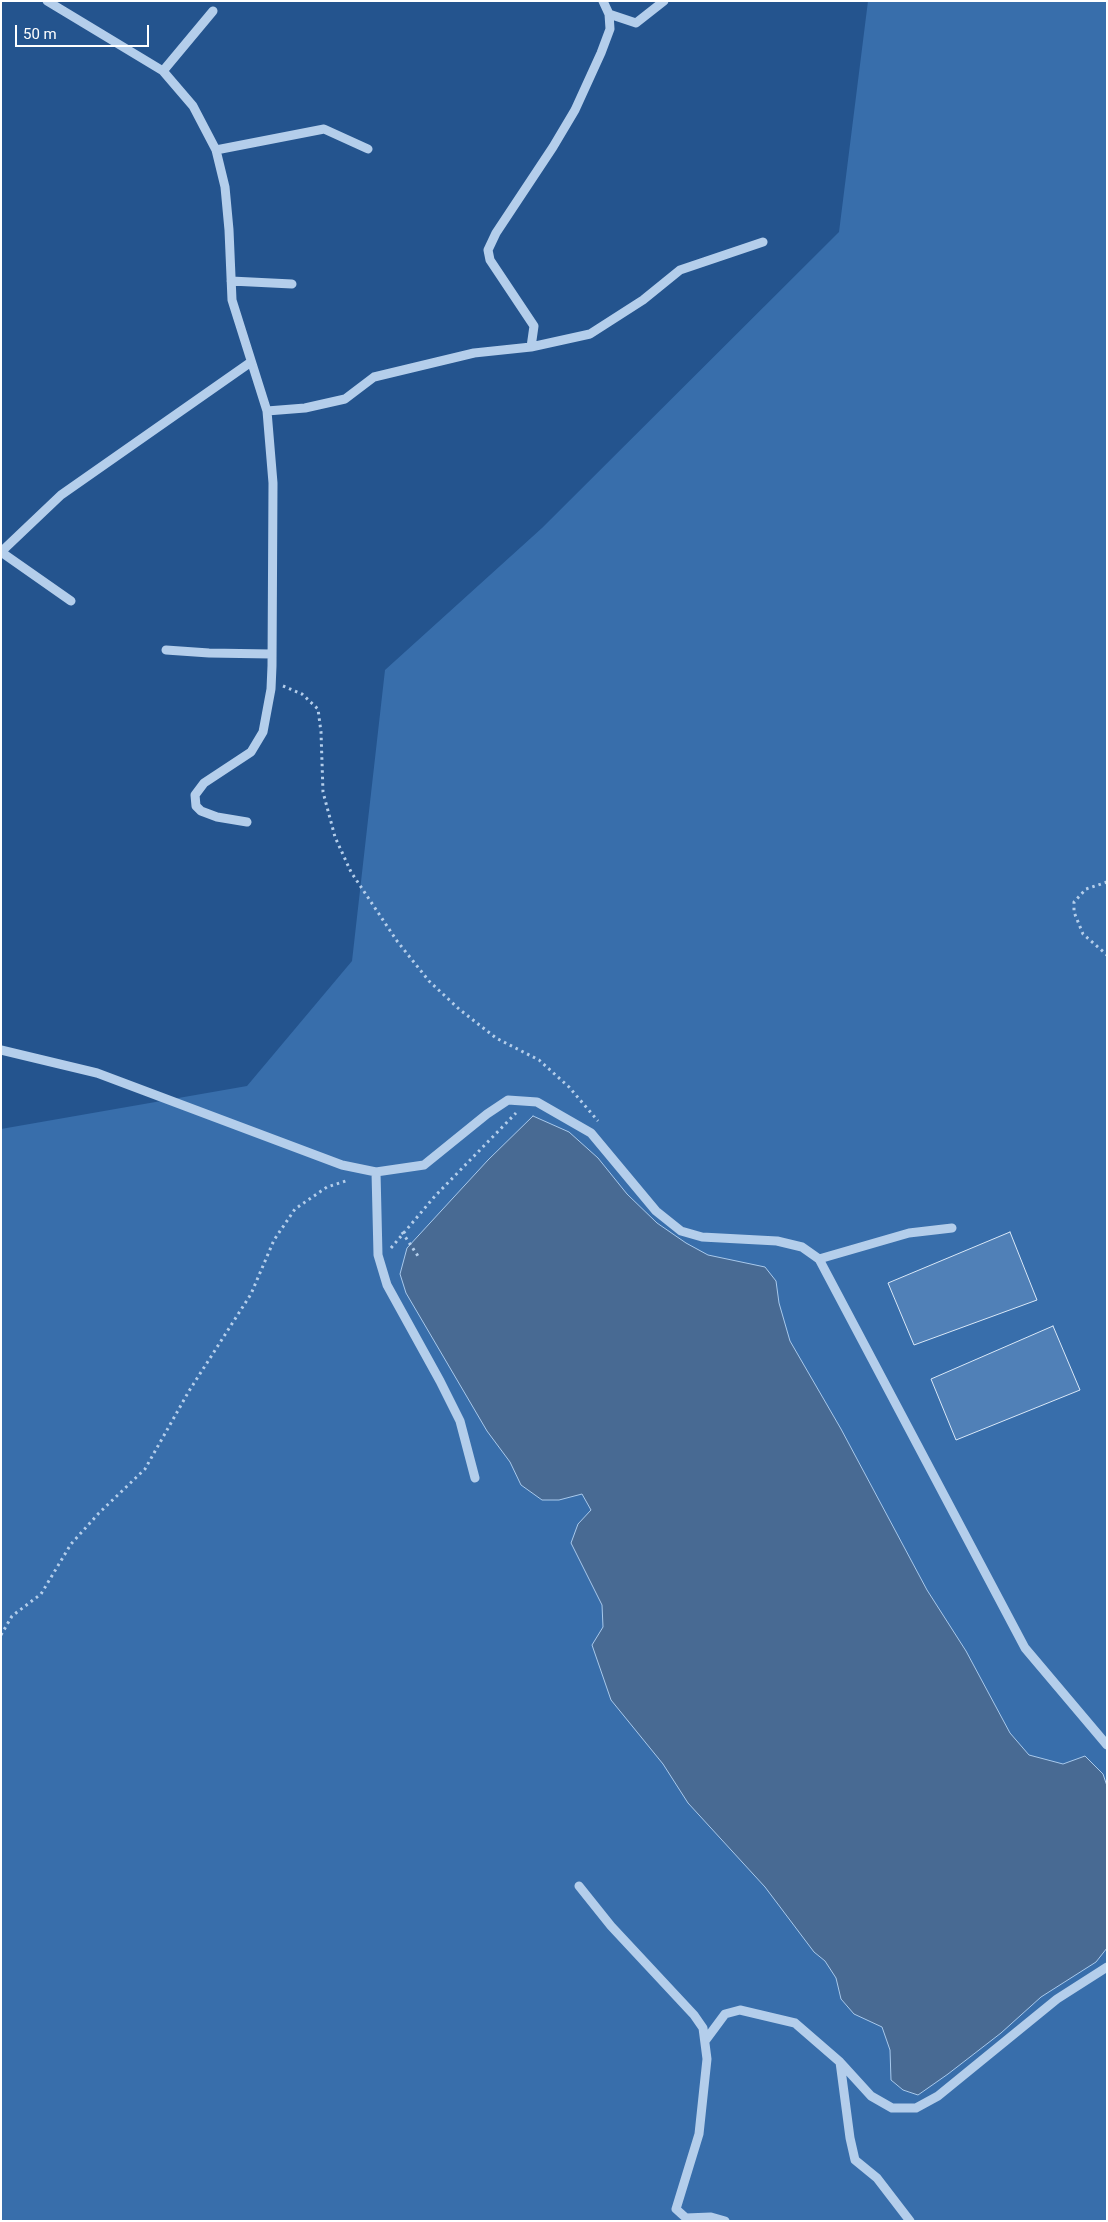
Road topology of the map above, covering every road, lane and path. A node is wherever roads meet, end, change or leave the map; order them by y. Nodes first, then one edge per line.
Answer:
1 (47, 1) edge
2 (603, 1) edge
3 (664, 1) edge
4 (213, 11) dead end
5 (609, 14) junction
6 (163, 71) junction
7 (368, 149) dead end
8 (216, 150) junction
9 (763, 242) dead end
10 (231, 281) junction
11 (292, 284) dead end
12 (531, 347) junction
13 (252, 362) junction
14 (267, 411) junction
15 (1, 552) edge
16 (71, 601) dead end
17 (166, 650) dead end
18 (272, 654) junction
19 (271, 680) junction
20 (247, 822) dead end
21 (1107, 882) edge
22 (1107, 955) edge
23 (1, 1050) edge
24 (528, 1102) junction
25 (603, 1127) dead end
26 (376, 1172) junction
27 (351, 1180) dead end
28 (952, 1228) dead end
29 (402, 1232) junction
30 (418, 1256) dead end
31 (819, 1259) junction
32 (382, 1266) junction
33 (475, 1478) dead end
34 (1, 1634) edge
35 (1107, 1744) edge
36 (579, 1886) dead end
37 (1107, 1967) edge
38 (704, 2041) junction
39 (840, 2062) junction
40 (725, 2221) edge
41 (910, 2221) edge

1 - 6 street
2 - 5 street
3 - 5 street
4 - 6 street
5 - 12 street
6 - 8 street
7 - 8 street
8 - 10 street
9 - 12 street
10 - 11 street
10 - 13 street
12 - 14 street
13 - 14 street
13 - 15 street
14 - 18 street
15 - 16 street
17 - 18 street
18 - 19 street
19 - 20 street
19 - 25 path
21 - 22 path
23 - 26 street
24 - 26 street
24 - 29 path
24 - 31 street
26 - 32 street
27 - 34 path
28 - 31 street
29 - 30 path
29 - 32 path
31 - 35 street
32 - 33 street
36 - 38 street
37 - 39 street
38 - 39 street
38 - 40 street
39 - 41 street

